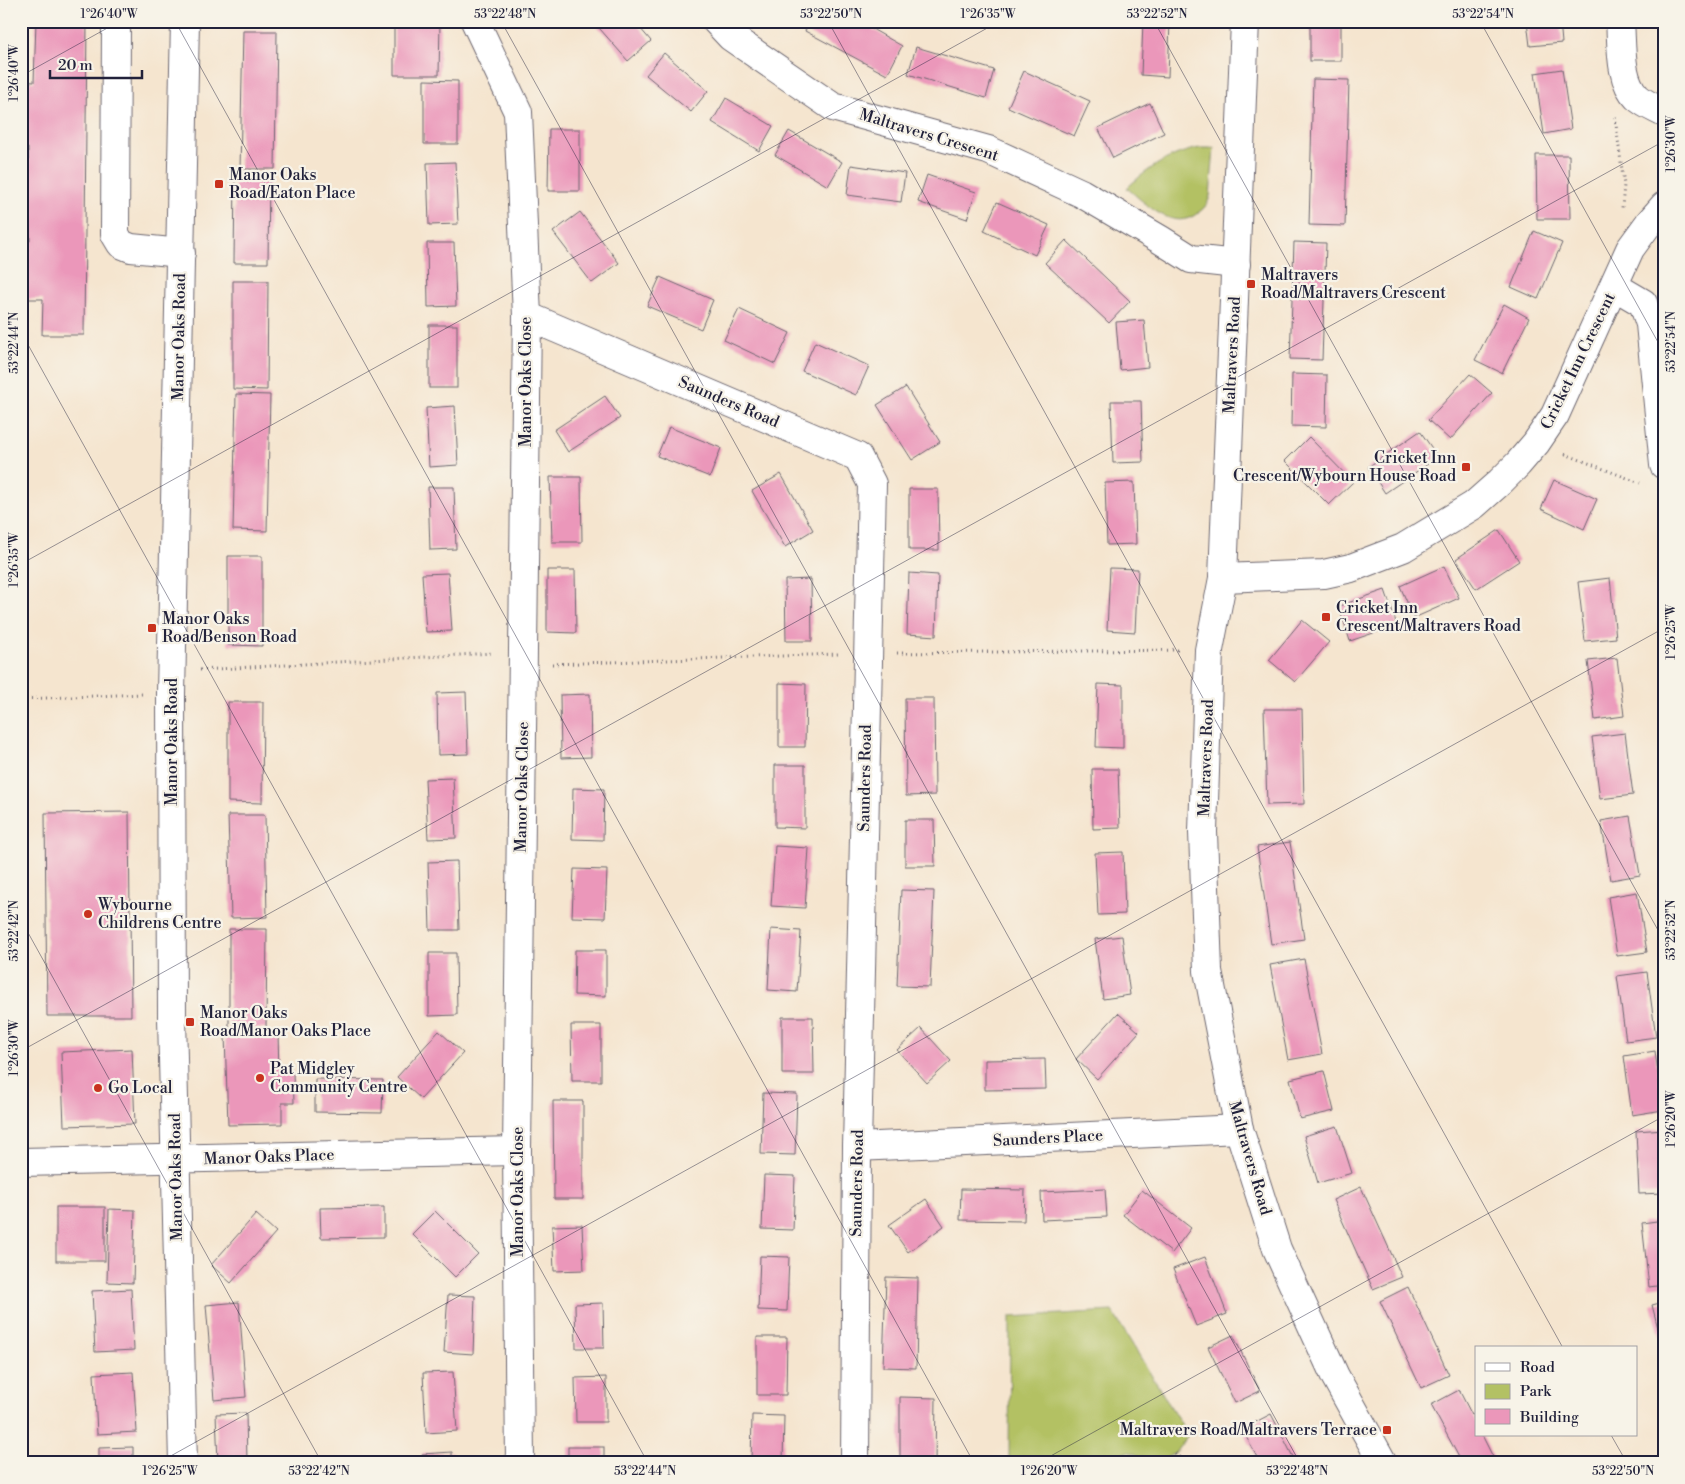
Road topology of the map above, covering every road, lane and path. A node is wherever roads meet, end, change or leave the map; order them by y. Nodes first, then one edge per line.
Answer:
1 (116, 21) edge
2 (186, 21) edge
3 (475, 21) edge
4 (716, 21) edge
5 (1244, 21) edge
6 (1620, 21) edge
7 (1630, 89) junction
8 (1664, 113) edge
9 (1664, 206) edge
10 (1634, 242) junction
11 (181, 253) junction
12 (1236, 264) junction
13 (1614, 286) junction
14 (527, 316) junction
15 (1536, 443) junction
16 (1664, 465) edge
17 (1646, 485) dead end
18 (1222, 578) junction
19 (524, 651) junction
20 (172, 672) junction
21 (117, 694) dead end
22 (21, 699) edge
23 (1239, 1129) junction
24 (857, 1147) junction
25 (518, 1150) junction
26 (175, 1160) junction
27 (21, 1162) edge
28 (1175, 1453) dead end
29 (183, 1463) edge
30 (520, 1463) edge
31 (855, 1463) edge
32 (1185, 1463) edge
33 (1383, 1463) edge

1 - 11 street
2 - 11 street, Manor Oaks Road
3 - 14 street, Manor Oaks Close
4 - 12 street, Maltravers Crescent
5 - 12 street, Maltravers Road
6 - 7 street
7 - 8 street
7 - 10 path
9 - 10 street, Cricket Inn Crescent
10 - 13 street, Cricket Inn Crescent
11 - 20 street, Manor Oaks Road
12 - 18 street, Maltravers Road
13 - 15 street, Cricket Inn Crescent
13 - 16 street
14 - 19 street, Manor Oaks Close
14 - 24 street, Saunders Road
15 - 17 path
15 - 18 street, Cricket Inn Crescent
18 - 23 street, Maltravers Road
19 - 20 path
19 - 25 street, Manor Oaks Close
20 - 26 street, Manor Oaks Road
21 - 22 path
23 - 24 street, Saunders Place
23 - 33 street, Maltravers Road
24 - 31 street, Saunders Road
25 - 26 street, Manor Oaks Place
25 - 30 street, Manor Oaks Close
26 - 27 street, Manor Oaks Place
26 - 29 street, Manor Oaks Road
28 - 32 path

